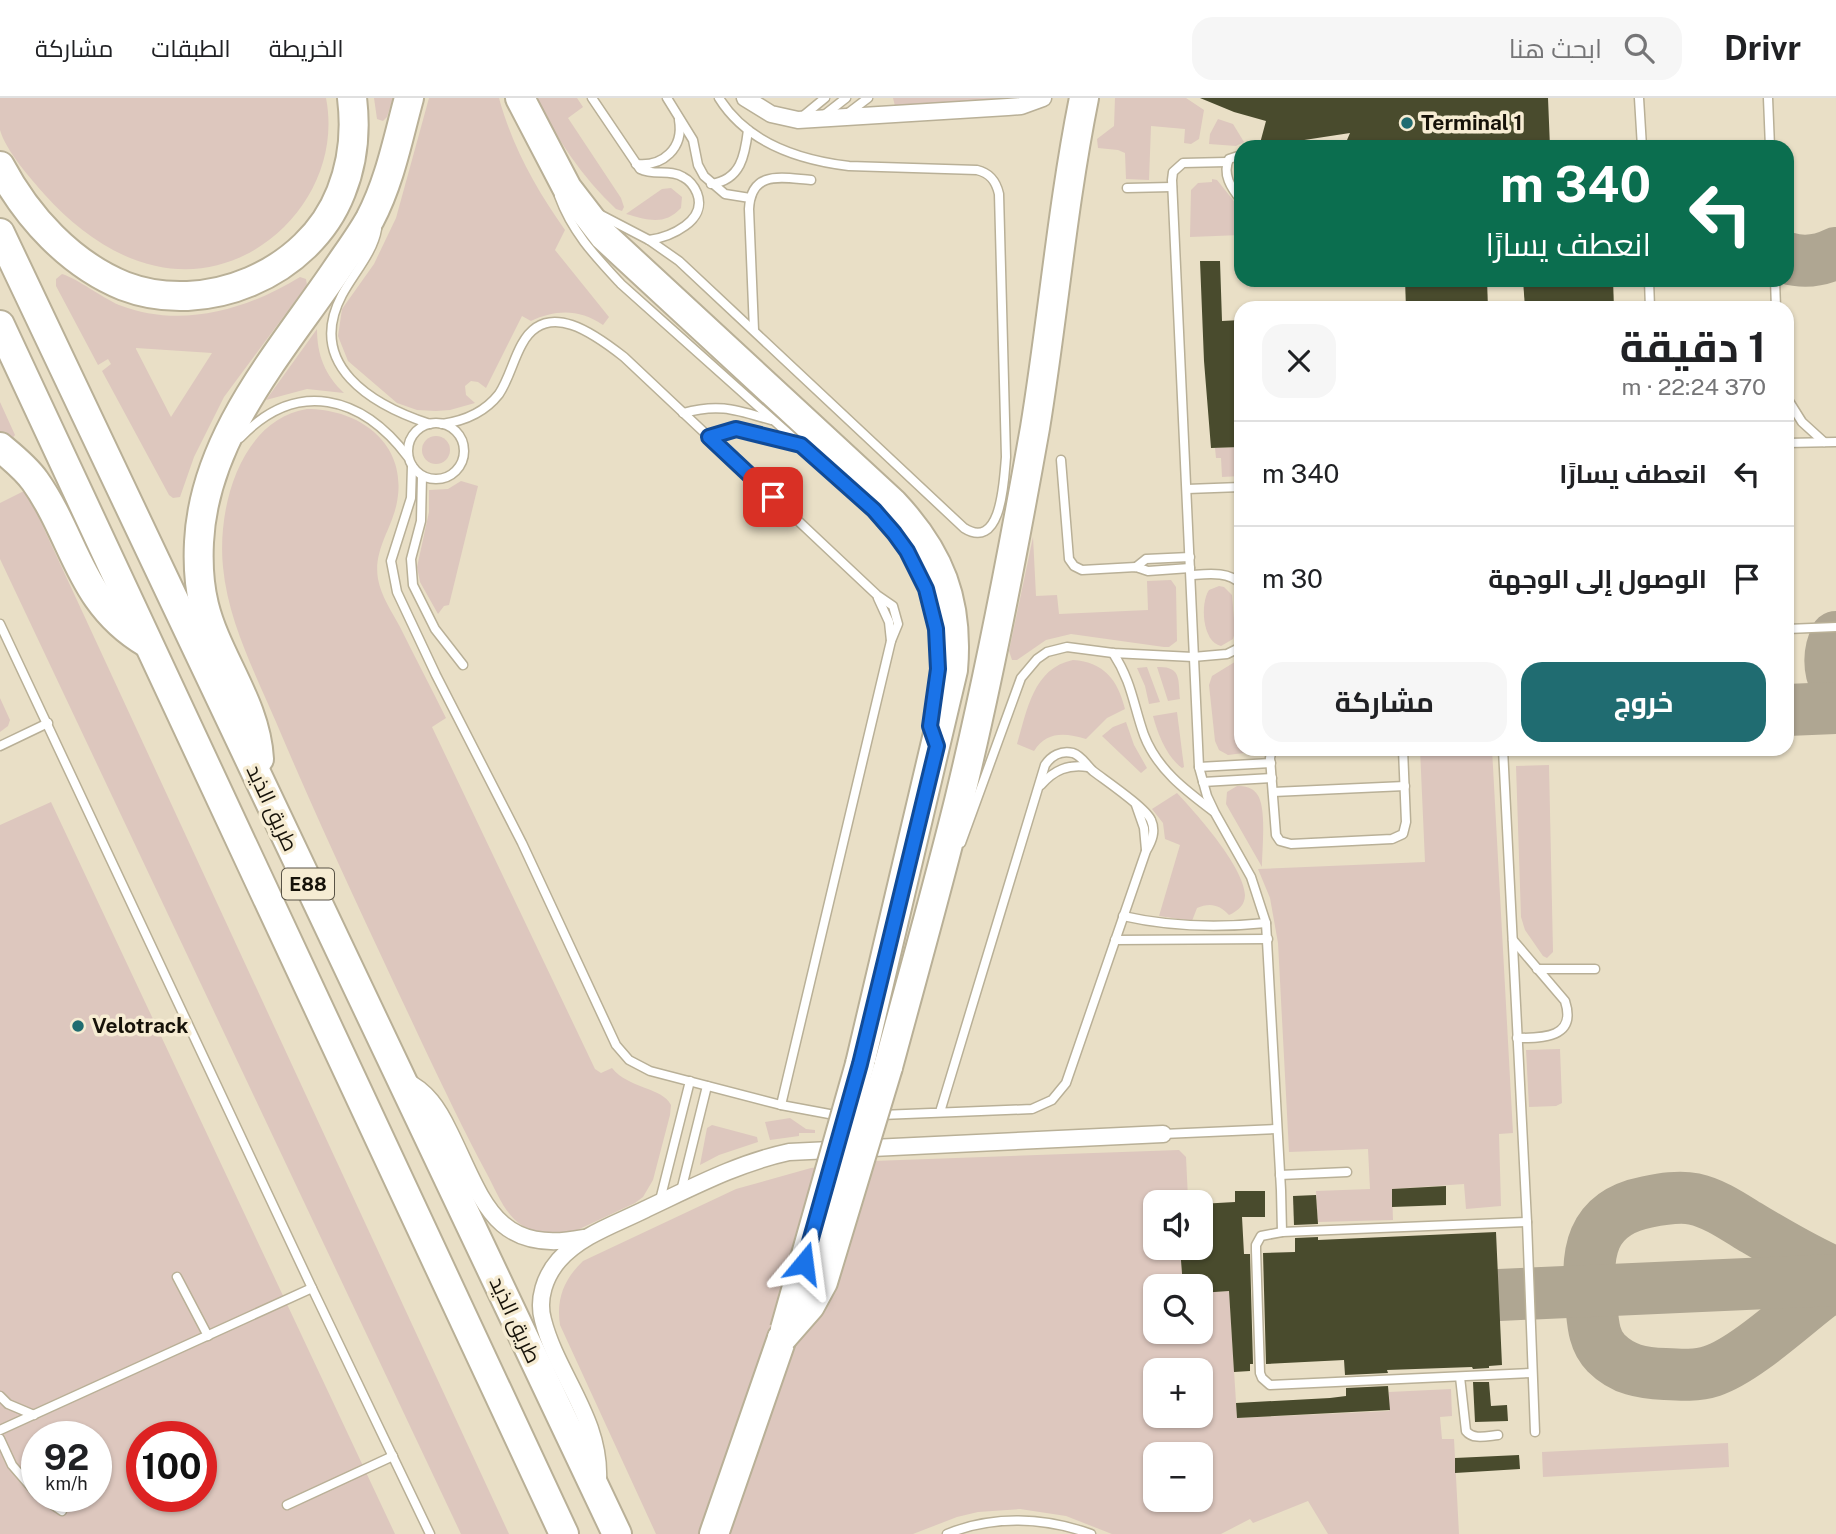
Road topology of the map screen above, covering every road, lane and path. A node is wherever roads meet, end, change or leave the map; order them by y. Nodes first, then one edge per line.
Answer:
1 (352, 98) edge
2 (409, 98) edge
3 (520, 98) edge
4 (592, 98) edge
5 (667, 98) edge
6 (719, 98) edge
7 (745, 98) edge
8 (825, 98) edge
9 (846, 98) edge
10 (868, 98) edge
11 (1043, 98) edge
12 (1084, 98) edge
13 (1639, 98) edge
14 (1768, 98) edge
15 (678, 115) junction
16 (842, 118) junction
17 (797, 120) junction
18 (818, 120) junction
19 (748, 130) junction
20 (1642, 140) edge
21 (1770, 140) edge
22 (1234, 157) edge
23 (1227, 162) junction
24 (553, 164) junction
25 (636, 164) junction
26 (0, 166) edge
27 (811, 180) dead end
28 (711, 184) junction
29 (1172, 187) junction
30 (1127, 188) dead end
31 (1234, 191) edge
32 (750, 198) junction
33 (379, 200) junction
34 (576, 201) junction
35 (0, 233) edge
36 (649, 240) junction
37 (0, 325) edge
38 (754, 330) junction
39 (1794, 409) edge
40 (683, 413) junction
41 (774, 421) junction
42 (430, 424) junction
43 (442, 424) junction
44 (709, 437) junction
45 (1824, 442) junction
46 (1836, 442) edge
47 (1794, 443) edge
48 (801, 445) junction
49 (0, 447) edge
50 (1061, 460) dead end
51 (410, 462) junction
52 (211, 472) junction
53 (422, 476) junction
54 (1234, 487) edge
55 (1186, 489) junction
56 (1190, 558) junction
57 (1136, 567) junction
58 (1190, 571) junction
59 (1234, 578) edge
60 (0, 624) edge
61 (1836, 626) edge
62 (1794, 629) edge
63 (149, 644) junction
64 (1234, 652) edge
65 (1113, 653) junction
66 (1193, 657) junction
67 (463, 665) dead end
68 (935, 696) dead end
69 (48, 723) junction
70 (0, 746) edge
71 (1272, 756) edge
72 (1403, 756) edge
73 (1503, 756) edge
74 (1271, 763) junction
75 (1088, 767) junction
76 (1199, 767) junction
77 (1272, 778) junction
78 (258, 779) junction
79 (1203, 782) junction
80 (1039, 786) junction
81 (1405, 786) junction
82 (1273, 792) junction
83 (1215, 813) junction
84 (939, 877) junction
85 (1123, 916) junction
86 (1266, 923) junction
87 (1268, 939) junction
88 (1115, 940) junction
89 (1513, 940) junction
90 (1537, 969) junction
91 (1595, 969) dead end
92 (1517, 1038) junction
93 (400, 1078) junction
94 (690, 1081) junction
95 (707, 1086) junction
96 (782, 1105) junction
97 (940, 1112) junction
98 (1276, 1129) junction
99 (1163, 1134) joint
100 (1347, 1172) dead end
101 (1280, 1174) junction
102 (681, 1193) junction
103 (659, 1203) junction
104 (1527, 1222) junction
105 (1282, 1232) junction
106 (585, 1238) junction
107 (177, 1277) dead end
108 (312, 1289) junction
109 (208, 1336) junction
110 (782, 1338) junction
111 (1532, 1373) junction
112 (1460, 1377) junction
113 (0, 1396) edge
114 (34, 1415) junction
115 (0, 1430) edge
116 (1535, 1432) dead end
117 (1498, 1434) dead end
118 (0, 1440) edge
119 (393, 1456) junction
120 (21, 1478) edge
121 (597, 1491) junction
122 (287, 1505) dead end
123 (430, 1534) edge
124 (564, 1534) edge
125 (617, 1534) edge
126 (714, 1534) edge
127 (943, 1534) edge
128 (1091, 1534) edge

1 - 26 highway
2 - 33 highway
3 - 24 highway
4 - 25 lane
5 - 15 lane
6 - 19 lane
7 - 17 street
8 - 17 lane
9 - 18 lane
10 - 16 lane
11 - 16 street
12 - 84 highway
13 - 20 lane
14 - 21 lane
15 - 25 lane
15 - 28 lane
16 - 18 street
17 - 18 street
19 - 28 lane
19 - 38 lane
22 - 23 lane
23 - 29 lane
23 - 31 lane
24 - 34 highway
24 - 41 lane
25 - 36 lane
27 - 32 lane
28 - 32 lane
29 - 30 lane
29 - 55 lane
32 - 38 lane
33 - 42 lane
33 - 52 highway
34 - 36 lane
34 - 110 highway, bridge
35 - 78 highway, طريق الذيد / E88
36 - 38 lane
37 - 63 highway, طريق الذيد / E88
39 - 45 lane
40 - 41 lane
40 - 43 lane
40 - 44 lane
41 - 48 lane
42 - 43 lane
42 - 51 lane
43 - 53 lane
44 - 48 lane
44 - 96 lane
45 - 46 lane
45 - 47 lane
48 - 68 lane
49 - 63 highway
50 - 57 lane
51 - 52 lane
51 - 53 lane
51 - 94 lane
52 - 78 highway
53 - 67 lane
54 - 55 lane
55 - 56 lane
56 - 57 lane
56 - 58 lane
57 - 58 lane
58 - 59 lane
58 - 66 lane
60 - 69 lane
61 - 62 lane
63 - 124 highway, طريق الذيد / E88
64 - 66 lane
65 - 66 lane
65 - 83 lane
65 - 84 lane
66 - 76 lane
69 - 70 lane
69 - 108 lane
71 - 74 lane
72 - 81 lane
73 - 89 lane
74 - 76 lane
74 - 77 lane
75 - 80 lane
75 - 80 lane
75 - 85 lane
76 - 79 lane
77 - 79 lane
77 - 82 lane
78 - 93 highway, طريق الذيد / E88
79 - 83 lane
80 - 97 lane
81 - 82 lane
81 - 82 lane
83 - 86 lane
84 - 110 highway, bridge
85 - 86 lane
85 - 88 lane
86 - 87 lane
87 - 88 lane
87 - 98 lane
88 - 97 lane
89 - 90 lane
89 - 92 lane
90 - 91 lane
90 - 92 lane
92 - 104 lane
93 - 106 street
93 - 121 highway, طريق الذيد / E88
94 - 95 lane
94 - 103 lane
95 - 96 lane
95 - 102 lane
96 - 97 lane
98 - 99 lane
98 - 101 lane
99 - 102 street
100 - 101 lane
101 - 105 lane
102 - 103 street
103 - 106 street
104 - 105 lane
104 - 111 lane
105 - 112 lane
106 - 121 street
107 - 109 lane
108 - 109 lane
108 - 119 lane
109 - 114 lane
110 - 126 highway
111 - 112 lane
111 - 116 lane
112 - 117 lane
113 - 114 lane
114 - 115 lane
118 - 120 lane
119 - 122 lane
119 - 123 lane
121 - 125 highway, طريق الذيد / E88
127 - 128 lane

